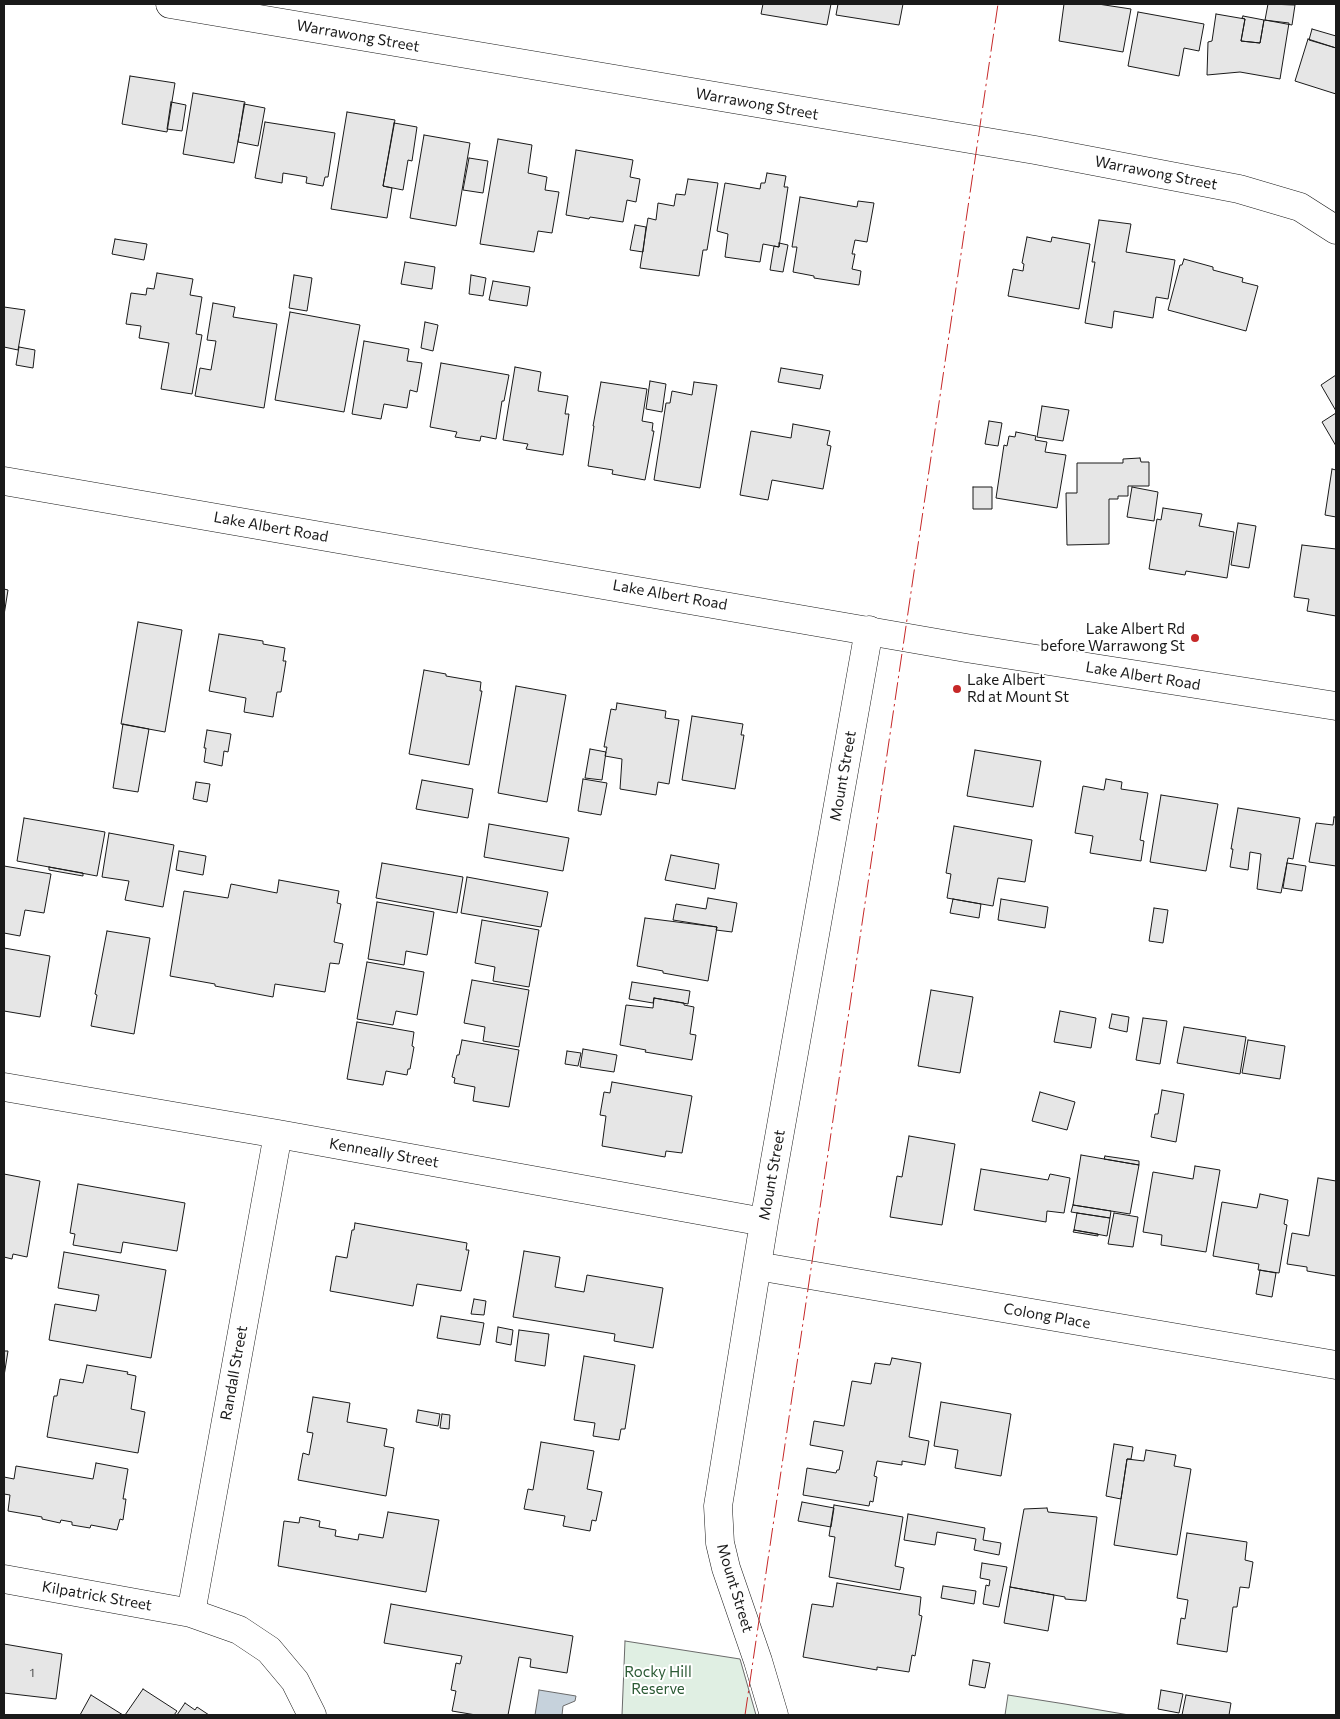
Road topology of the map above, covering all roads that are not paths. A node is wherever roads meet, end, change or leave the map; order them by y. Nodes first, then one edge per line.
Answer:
1 (170, 4) edge
2 (1336, 230) edge
3 (4, 481) edge
4 (869, 630) junction
5 (1336, 706) edge
6 (4, 1088) edge
7 (278, 1134) junction
8 (764, 1222) junction
9 (757, 1266) junction
10 (1336, 1365) edge
11 (4, 1579) edge
12 (190, 1613) junction
13 (312, 1715) edge
14 (774, 1715) edge

1 - 2 street, Warrawong Street
3 - 4 street, Lake Albert Road
4 - 5 street, Lake Albert Road
4 - 8 street, Mount Street
6 - 7 street, Kenneally Street
7 - 8 street, Kenneally Street
7 - 12 street, Randall Street
8 - 9 street, Mount Street
9 - 10 street, Colong Place
9 - 14 street, Mount Street
11 - 12 street, Kilpatrick Street
12 - 13 street, Kilpatrick Street

